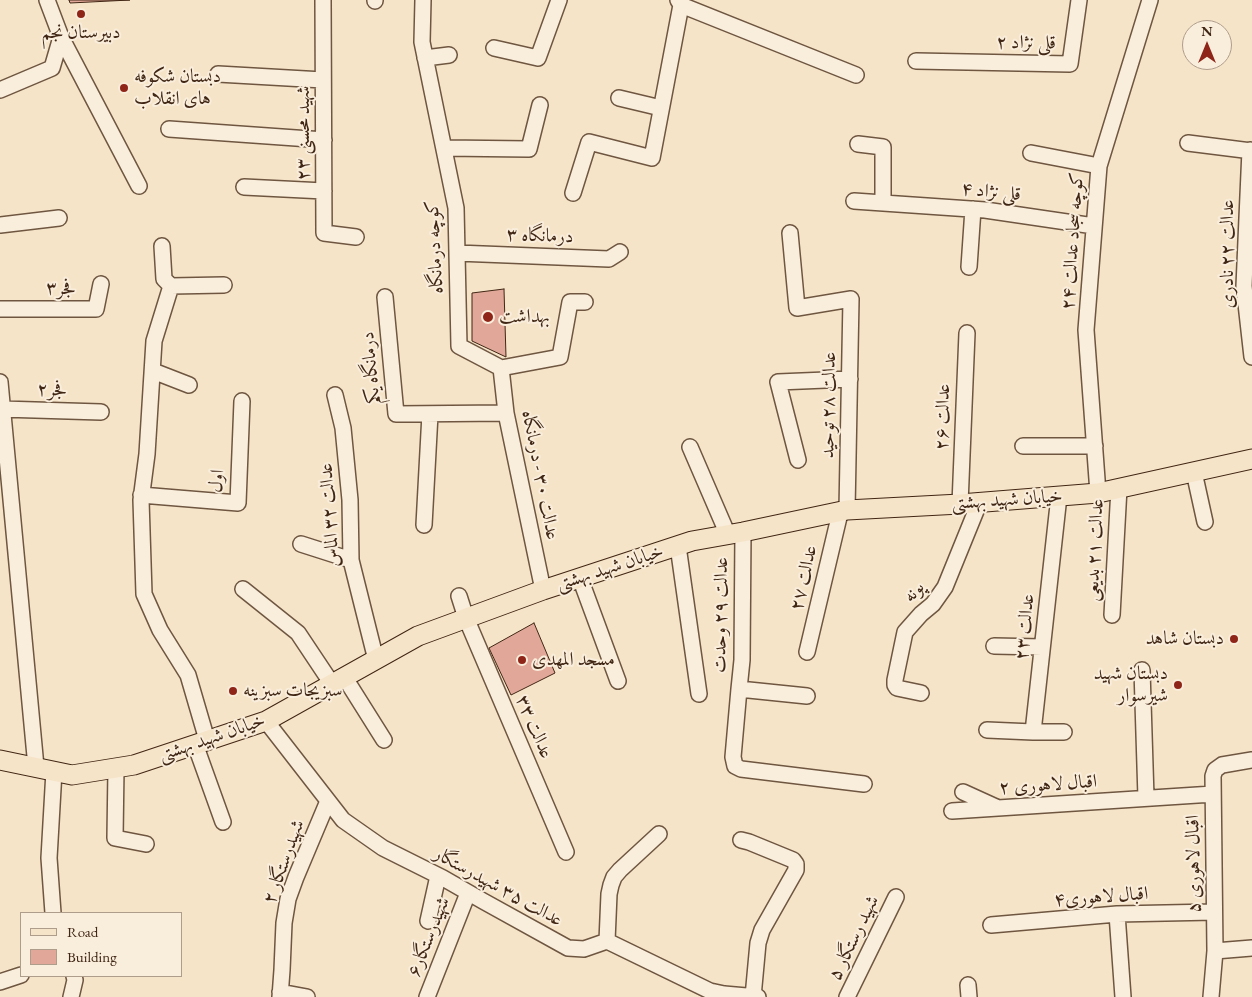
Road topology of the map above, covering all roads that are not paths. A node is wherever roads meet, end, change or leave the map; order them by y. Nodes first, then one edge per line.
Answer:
1 (47, 0) edge
2 (323, 0) edge
3 (423, 0) edge
4 (559, 0) edge
5 (1079, 0) edge
6 (1150, 0) edge
7 (679, 2) edge
8 (61, 37) junction
9 (494, 48) dead end
10 (449, 55) dead end
11 (425, 58) junction
12 (916, 61) dead end
13 (218, 74) dead end
14 (856, 75) dead end
15 (323, 80) junction
16 (0, 90) edge
17 (619, 98) dead end
18 (540, 105) dead end
19 (661, 108) junction
20 (169, 129) dead end
21 (324, 140) junction
22 (1188, 143) dead end
23 (858, 144) dead end
24 (444, 148) junction
25 (1251, 151) edge
26 (1031, 153) dead end
27 (1099, 166) junction
28 (139, 186) dead end
29 (244, 187) dead end
30 (324, 191) junction
31 (573, 193) dead end
32 (854, 201) dead end
33 (883, 203) junction
34 (973, 209) junction
35 (59, 218) dead end
36 (0, 225) edge
37 (1094, 226) junction
38 (790, 233) dead end
39 (356, 237) dead end
40 (162, 246) dead end
41 (620, 252) dead end
42 (457, 253) junction
43 (969, 266) dead end
44 (102, 284) dead end
45 (224, 285) dead end
46 (172, 286) junction
47 (1248, 286) edge
48 (385, 297) dead end
49 (585, 302) dead end
50 (0, 309) edge
51 (967, 332) dead end
52 (1252, 357) edge
53 (501, 368) junction
54 (153, 371) junction
55 (850, 379) junction
56 (0, 382) edge
57 (190, 385) dead end
58 (335, 395) dead end
59 (242, 401) dead end
60 (2, 409) junction
61 (101, 412) dead end
62 (506, 413) junction
63 (430, 414) junction
64 (3, 444) edge
65 (1023, 446) dead end
66 (1095, 446) junction
67 (690, 447) dead end
68 (798, 460) dead end
69 (1252, 460) edge
70 (1194, 472) junction
71 (1119, 488) junction
72 (1098, 493) junction
73 (141, 495) junction
74 (1059, 496) junction
75 (980, 502) junction
76 (960, 504) junction
77 (843, 512) junction
78 (1205, 522) dead end
79 (424, 525) dead end
80 (736, 534) junction
81 (301, 544) dead end
82 (678, 546) junction
83 (351, 560) junction
84 (580, 578) junction
85 (243, 590) dead end
86 (543, 590) junction
87 (459, 596) dead end
88 (1112, 614) dead end
89 (466, 618) junction
90 (994, 646) dead end
91 (1042, 647) junction
92 (807, 652) dead end
93 (376, 660) junction
94 (1142, 670) dead end
95 (338, 681) junction
96 (618, 681) dead end
97 (739, 689) junction
98 (921, 693) dead end
99 (699, 694) dead end
100 (807, 696) dead end
101 (266, 721) junction
102 (987, 730) dead end
103 (1033, 732) junction
104 (1064, 732) dead end
105 (384, 740) dead end
106 (201, 742) junction
107 (0, 760) edge
108 (1252, 760) edge
109 (116, 768) junction
110 (45, 769) junction
111 (864, 784) dead end
112 (963, 792) dead end
113 (1213, 794) junction
114 (1146, 798) junction
115 (328, 802) junction
116 (997, 808) junction
117 (952, 811) dead end
118 (223, 822) dead end
119 (659, 834) dead end
120 (741, 840) dead end
121 (146, 844) dead end
122 (566, 852) dead end
123 (438, 876) junction
124 (468, 892) junction
125 (896, 897) dead end
126 (53, 912) edge
127 (1214, 912) junction
128 (1117, 914) junction
129 (428, 921) dead end
130 (991, 925) dead end
131 (607, 941) junction
132 (1252, 948) edge
133 (1215, 951) junction
134 (20, 975) edge
135 (74, 978) edge
136 (0, 982) edge
137 (280, 995) edge
138 (753, 996) edge
139 (71, 997) edge
140 (307, 997) edge
141 (427, 997) edge
142 (758, 997) edge
143 (847, 997) edge
144 (1123, 997) edge
145 (1211, 997) edge

1 - 8 street
2 - 15 street, شهید محسنی ۲۳
3 - 11 street, کوچه درمانگاه
4 - 9 street
5 - 12 street, قلی نژاد ۲
6 - 27 street, کوچه سجاد عدالت ۲۴
7 - 14 street
7 - 19 street
8 - 16 street
8 - 28 street
10 - 11 street
11 - 24 street, کوچه درمانگاه
13 - 15 street
15 - 21 street, شهید محسنی ۲۳
17 - 19 street
18 - 24 street
19 - 31 street
20 - 21 street
21 - 30 street, شهید محسنی ۲۳
22 - 25 street
23 - 33 street
24 - 42 street, کوچه درمانگاه
25 - 47 street, عدالت ۲۲ نادری
26 - 27 street
27 - 37 street, کوچه سجاد عدالت ۲۴
29 - 30 street
30 - 39 street, شهید محسنی ۲۳
32 - 33 street, قلی نژاد ۴
33 - 34 street, قلی نژاد ۴
34 - 37 street, قلی نژاد ۴
34 - 43 street
35 - 36 street
37 - 66 street, کوچه سجاد عدالت ۲۴
38 - 55 street, عدالت ۲۸ توحید
40 - 46 street
41 - 42 street, درمانگاه ۳
42 - 53 street, کوچه درمانگاه
44 - 50 street, فجر۳
45 - 46 street
46 - 54 street
47 - 52 street, عدالت ۲۲ نادری
48 - 63 street, درمانگاه یکم
49 - 53 street
51 - 76 street, عدالت ۲۶
53 - 62 street, عدالت ۳۰ - درمانگاه
54 - 57 street
54 - 73 street
55 - 68 street
55 - 77 street, عدالت ۲۸ توحید
56 - 60 street
58 - 83 street, عدالت ۳۲ الماس
59 - 73 street, اول
60 - 61 street, فجر۲
60 - 64 street
62 - 63 street, درمانگاه یکم
62 - 86 street, عدالت ۳۰ - درمانگاه
63 - 79 street
64 - 110 street
65 - 66 street
66 - 72 street, کوچه سجاد عدالت ۲۴
67 - 80 street
69 - 70 main road, خیابان شهید بهشتی
70 - 71 main road, خیابان شهید بهشتی
70 - 78 street
71 - 72 main road, خیابان شهید بهشتی
71 - 88 street, عدالت ۲۱ بدیعی
72 - 74 main road, خیابان شهید بهشتی
73 - 106 street
74 - 75 main road, خیابان شهید بهشتی
74 - 91 street, عدالت ۲۳
75 - 76 main road, خیابان شهید بهشتی
75 - 98 street, پونه
76 - 77 main road, خیابان شهید بهشتی
77 - 80 main road, خیابان شهید بهشتی
77 - 92 street, عدالت ۲۷
80 - 82 main road, خیابان شهید بهشتی
80 - 97 street, عدالت ۲۹ وحدت
81 - 83 street
82 - 84 main road, خیابان شهید بهشتی
82 - 99 street
83 - 93 street, عدالت ۳۲ الماس
84 - 86 main road, خیابان شهید بهشتی
84 - 96 street
85 - 95 street
86 - 89 main road, خیابان شهید بهشتی
87 - 89 street, عدالت ۳۳
89 - 93 main road, خیابان شهید بهشتی
89 - 122 street, عدالت ۳۳
90 - 91 street
91 - 103 street, عدالت ۲۳
93 - 95 main road, خیابان شهید بهشتی
94 - 114 street
95 - 101 main road, خیابان شهید بهشتی
95 - 105 street
97 - 100 street, عدالت ۲۹ وحدت
97 - 111 street
101 - 106 main road, خیابان شهید بهشتی
101 - 115 street, عدالت ۳۵ شهیدرستگار
102 - 103 street
103 - 104 street
106 - 109 main road, خیابان شهید بهشتی
106 - 118 street
107 - 110 main road, خیابان شهید بهشتی
108 - 113 street, اقبال لاهوری ۵
109 - 110 main road, خیابان شهید بهشتی
109 - 121 street
110 - 126 street
112 - 116 street
113 - 114 street, اقبال لاهوری ۲
113 - 127 street, اقبال لاهوری ۵
114 - 116 street, اقبال لاهوری ۲
115 - 123 street, عدالت ۳۵ شهیدرستگار
115 - 137 street, شهیدرستگار ۲
116 - 117 street, اقبال لاهوری ۲
119 - 131 street
120 - 138 street
123 - 124 street, عدالت ۳۵ شهیدرستگار
123 - 129 street
124 - 131 street, عدالت ۳۵ شهیدرستگار
124 - 141 street, شهیدرستگار۶
125 - 143 street, شهید رستگار ۵
127 - 128 street, اقبال لاهوری۴
127 - 133 street, اقبال لاهوری ۵
128 - 130 street, اقبال لاهوری۴
128 - 144 street
131 - 138 street
132 - 133 street
133 - 145 street, اقبال لاهوری ۵
134 - 136 street
135 - 139 street
137 - 140 street
138 - 142 street

